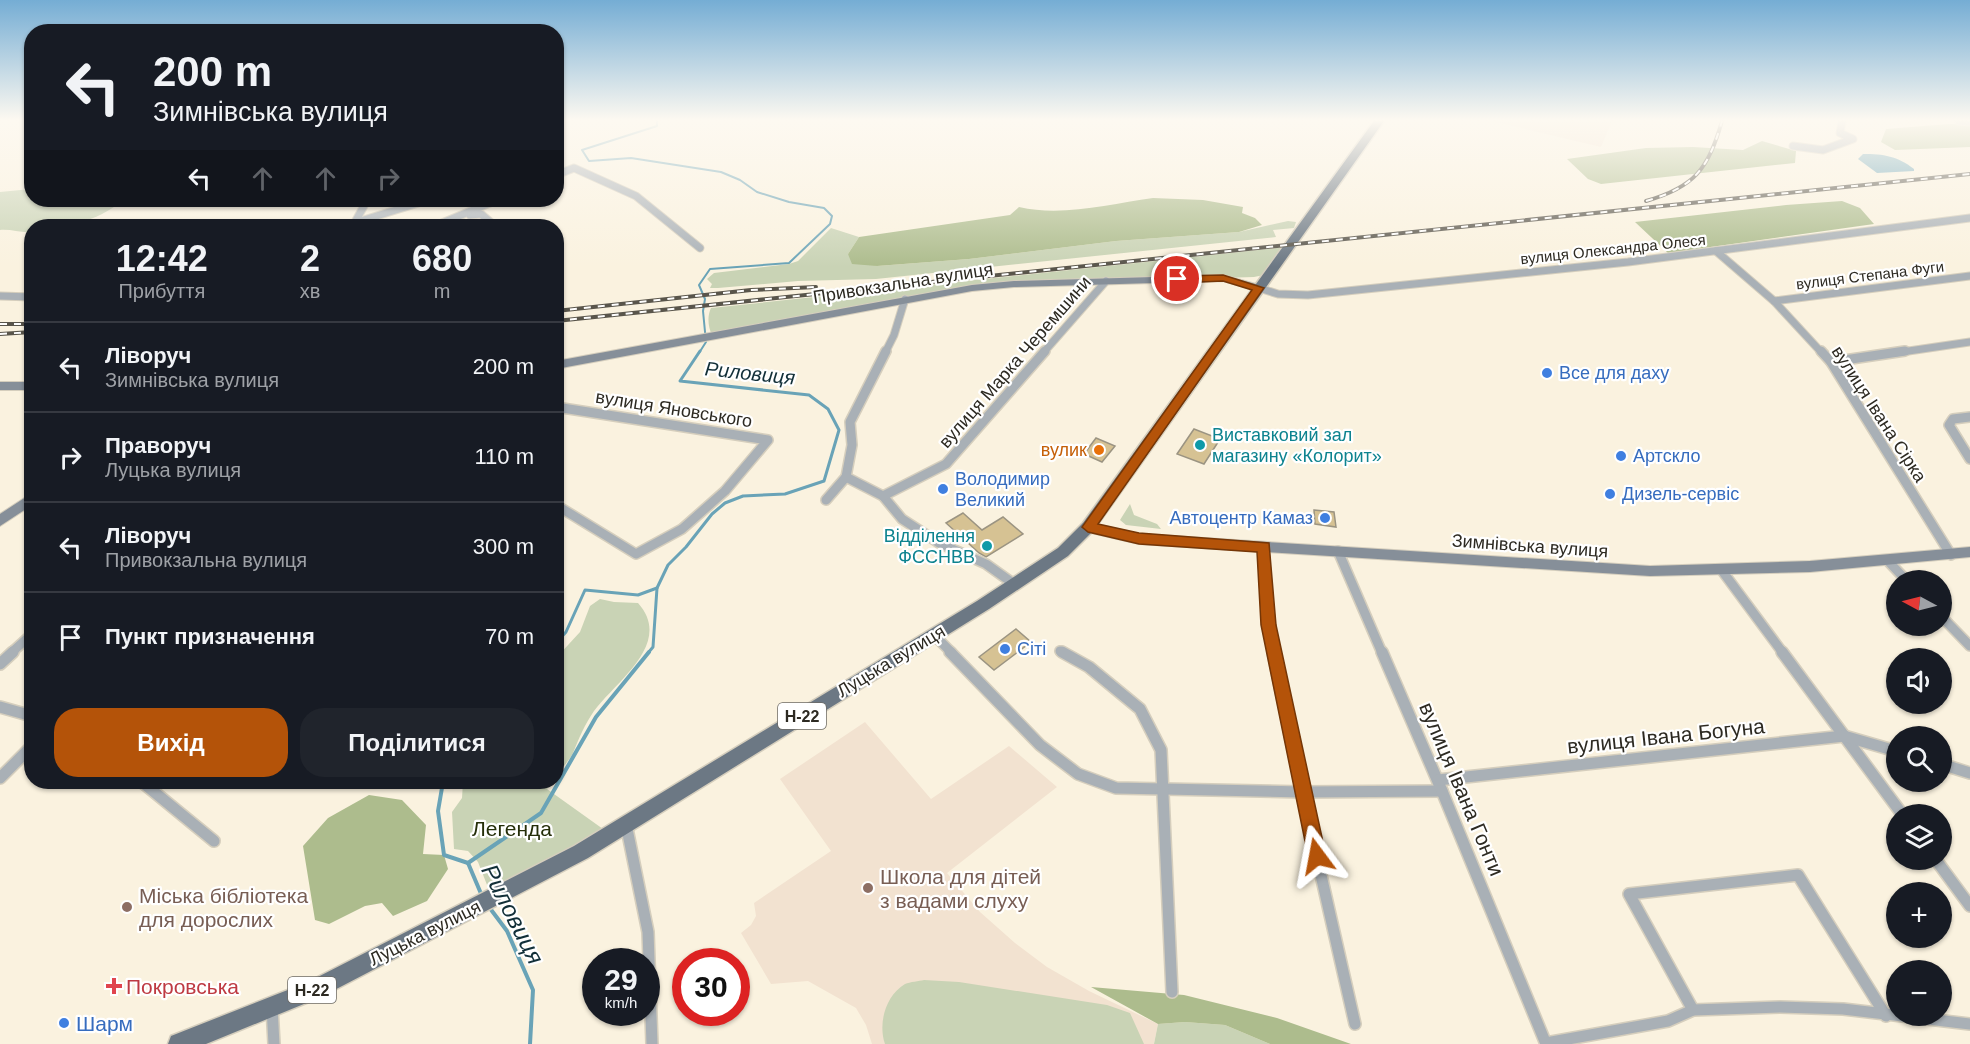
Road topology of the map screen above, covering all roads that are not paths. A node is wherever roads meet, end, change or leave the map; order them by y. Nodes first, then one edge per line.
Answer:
1 (578, 170) edge
2 (1344, 170) edge
3 (407, 207) edge
4 (481, 207) edge
5 (1970, 218) edge
6 (370, 219) edge
7 (453, 219) edge
8 (463, 219) edge
9 (487, 219) edge
10 (700, 248) dead end
11 (1716, 251) junction
12 (1970, 276) edge
13 (1106, 281) junction
14 (1259, 288) junction
15 (0, 296) edge
16 (24, 297) edge
17 (905, 299) junction
18 (1774, 301) junction
19 (1970, 342) edge
20 (1831, 362) junction
21 (564, 363) edge
22 (0, 386) edge
23 (24, 386) edge
24 (564, 408) edge
25 (1970, 417) edge
26 (1970, 459) edge
27 (846, 477) junction
28 (883, 495) junction
29 (826, 500) dead end
30 (24, 504) edge
31 (564, 510) edge
32 (0, 521) edge
33 (1088, 527) junction
34 (1264, 547) junction
35 (1338, 551) junction
36 (1970, 552) edge
37 (1952, 555) junction
38 (1888, 561) junction
39 (1897, 570) edge
40 (1723, 572) junction
41 (1014, 584) junction
42 (1952, 627) edge
43 (934, 635) junction
44 (24, 642) edge
45 (1970, 646) edge
46 (1060, 651) dead end
47 (0, 664) edge
48 (0, 708) edge
49 (24, 714) edge
50 (1844, 736) junction
51 (1886, 748) edge
52 (24, 754) edge
53 (1952, 767) edge
54 (1970, 773) edge
55 (0, 778) edge
56 (1440, 785) junction
57 (151, 789) edge
58 (1164, 790) junction
59 (1302, 792) junction
60 (1895, 804) edge
61 (626, 825) junction
62 (214, 841) dead end
63 (1943, 870) edge
64 (1970, 906) edge
65 (1172, 992) dead end
66 (272, 1006) junction
67 (1693, 1010) junction
68 (1886, 1016) joint
69 (1952, 1022) edge
70 (1355, 1024) dead end
71 (1970, 1024) edge
72 (179, 1044) edge
73 (274, 1044) edge
74 (652, 1044) edge
75 (1546, 1044) edge

1 - 10 street
2 - 14 main road, Луцька вулиця / Н-22
3 - 6 street
4 - 7 street
5 - 11 street, вулиця Олександра Олеся
8 - 9 street
11 - 14 street, вулиця Олександра Олеся
11 - 18 street, вулиця Івана Сірка
12 - 18 street, вулиця Степана Фуги
13 - 14 street, Привокзальна вулиця
13 - 17 street, Привокзальна вулиця
13 - 28 street, вулиця Марка Черемшини
14 - 33 main road, Луцька вулиця / Н-22
15 - 16 street
17 - 21 street, Привокзальна вулиця
17 - 27 street
18 - 20 street, вулиця Івана Сірка
19 - 20 street
20 - 37 street, вулиця Івана Сірка
22 - 23 street
24 - 31 street, вулиця Яновського
25 - 26 street
27 - 28 street
27 - 29 street
28 - 41 street
30 - 32 street
33 - 34 street, Зимнівська вулиця
33 - 41 main road, Луцька вулиця / Н-22
34 - 35 street, Зимнівська вулиця
34 - 59 street
35 - 40 street, Зимнівська вулиця
35 - 56 street, вулиця Івана Гонти
36 - 37 street, Зимнівська вулиця
37 - 38 street, Зимнівська вулиця
38 - 39 street
38 - 40 street, Зимнівська вулиця
40 - 50 street
41 - 43 main road, Луцька вулиця / Н-22
42 - 45 street
43 - 58 street, вулиця Івана Богуна
43 - 61 main road, Луцька вулиця / Н-22
44 - 47 street
46 - 58 street
48 - 49 street
50 - 51 street, вулиця Івана Богуна
50 - 56 street, вулиця Івана Богуна
50 - 60 street
52 - 55 street
53 - 54 street
56 - 59 street, вулиця Івана Богуна
56 - 75 street, вулиця Івана Гонти
57 - 62 street
58 - 59 street, вулиця Івана Богуна
58 - 65 street
59 - 70 street
61 - 66 main road, Луцька вулиця / Н-22
61 - 74 street
63 - 64 street
66 - 72 main road, Луцька вулиця / Н-22
66 - 73 street
67 - 68 street
67 - 68 street
67 - 75 street
69 - 71 street

